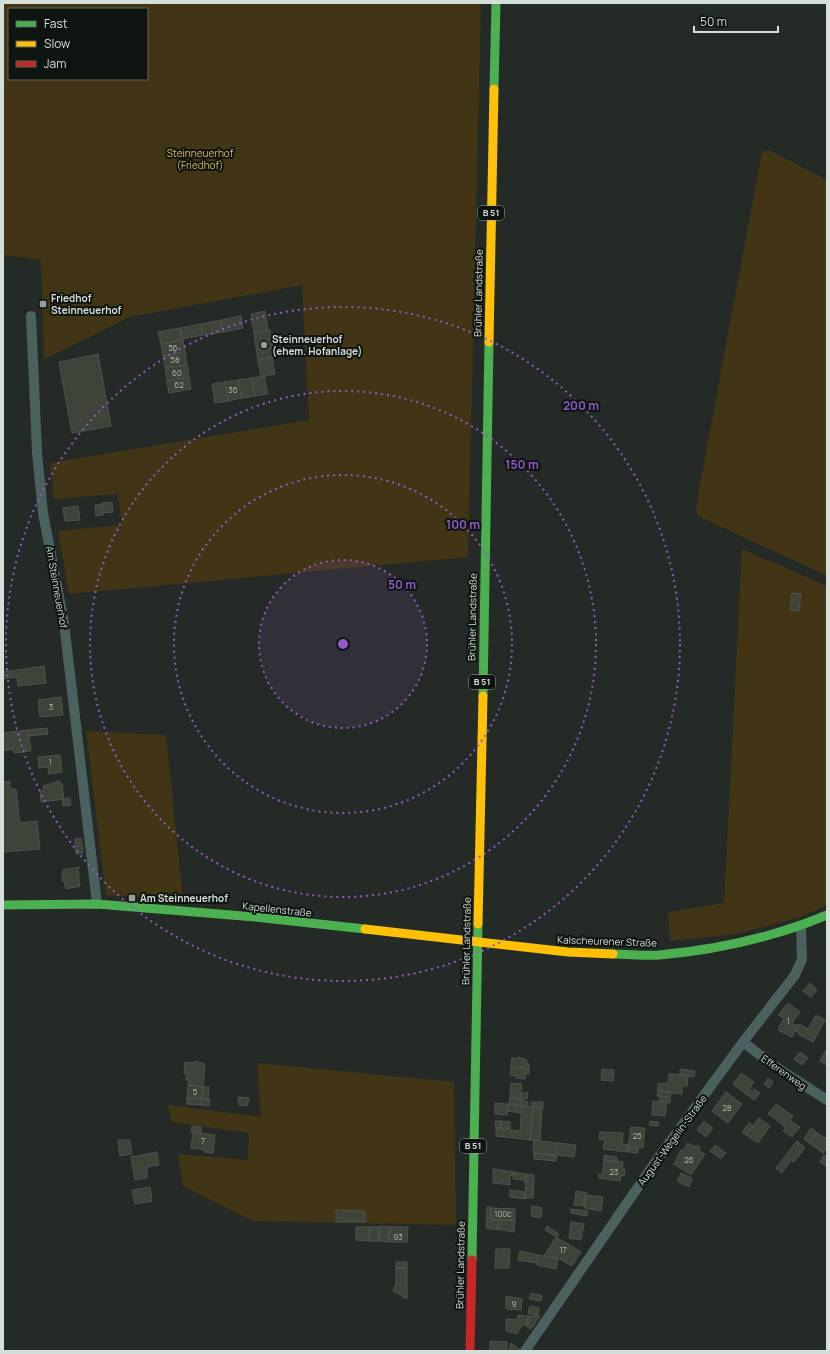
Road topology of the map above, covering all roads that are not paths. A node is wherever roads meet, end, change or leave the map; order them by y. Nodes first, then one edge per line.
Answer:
1 (496, 3) edge
2 (31, 316) dead end
3 (97, 904) junction
4 (3, 905) edge
5 (827, 915) edge
6 (802, 926) junction
7 (477, 942) junction
8 (743, 1042) junction
9 (827, 1100) edge
10 (470, 1351) edge
11 (525, 1351) edge

1 - 7 main road, Brühler Landstraße / B 51
2 - 3 street, Am Steinneuerhof
3 - 4 main road, Kapellenstraße
3 - 7 main road, Kapellenstraße
5 - 6 main road, Kalscheurener Straße
6 - 7 main road, Kalscheurener Straße
6 - 8 street, August-Wegelin-Straße
7 - 10 main road, Brühler Landstraße / B 51
8 - 9 street, Efferenweg
8 - 11 street, August-Wegelin-Straße

